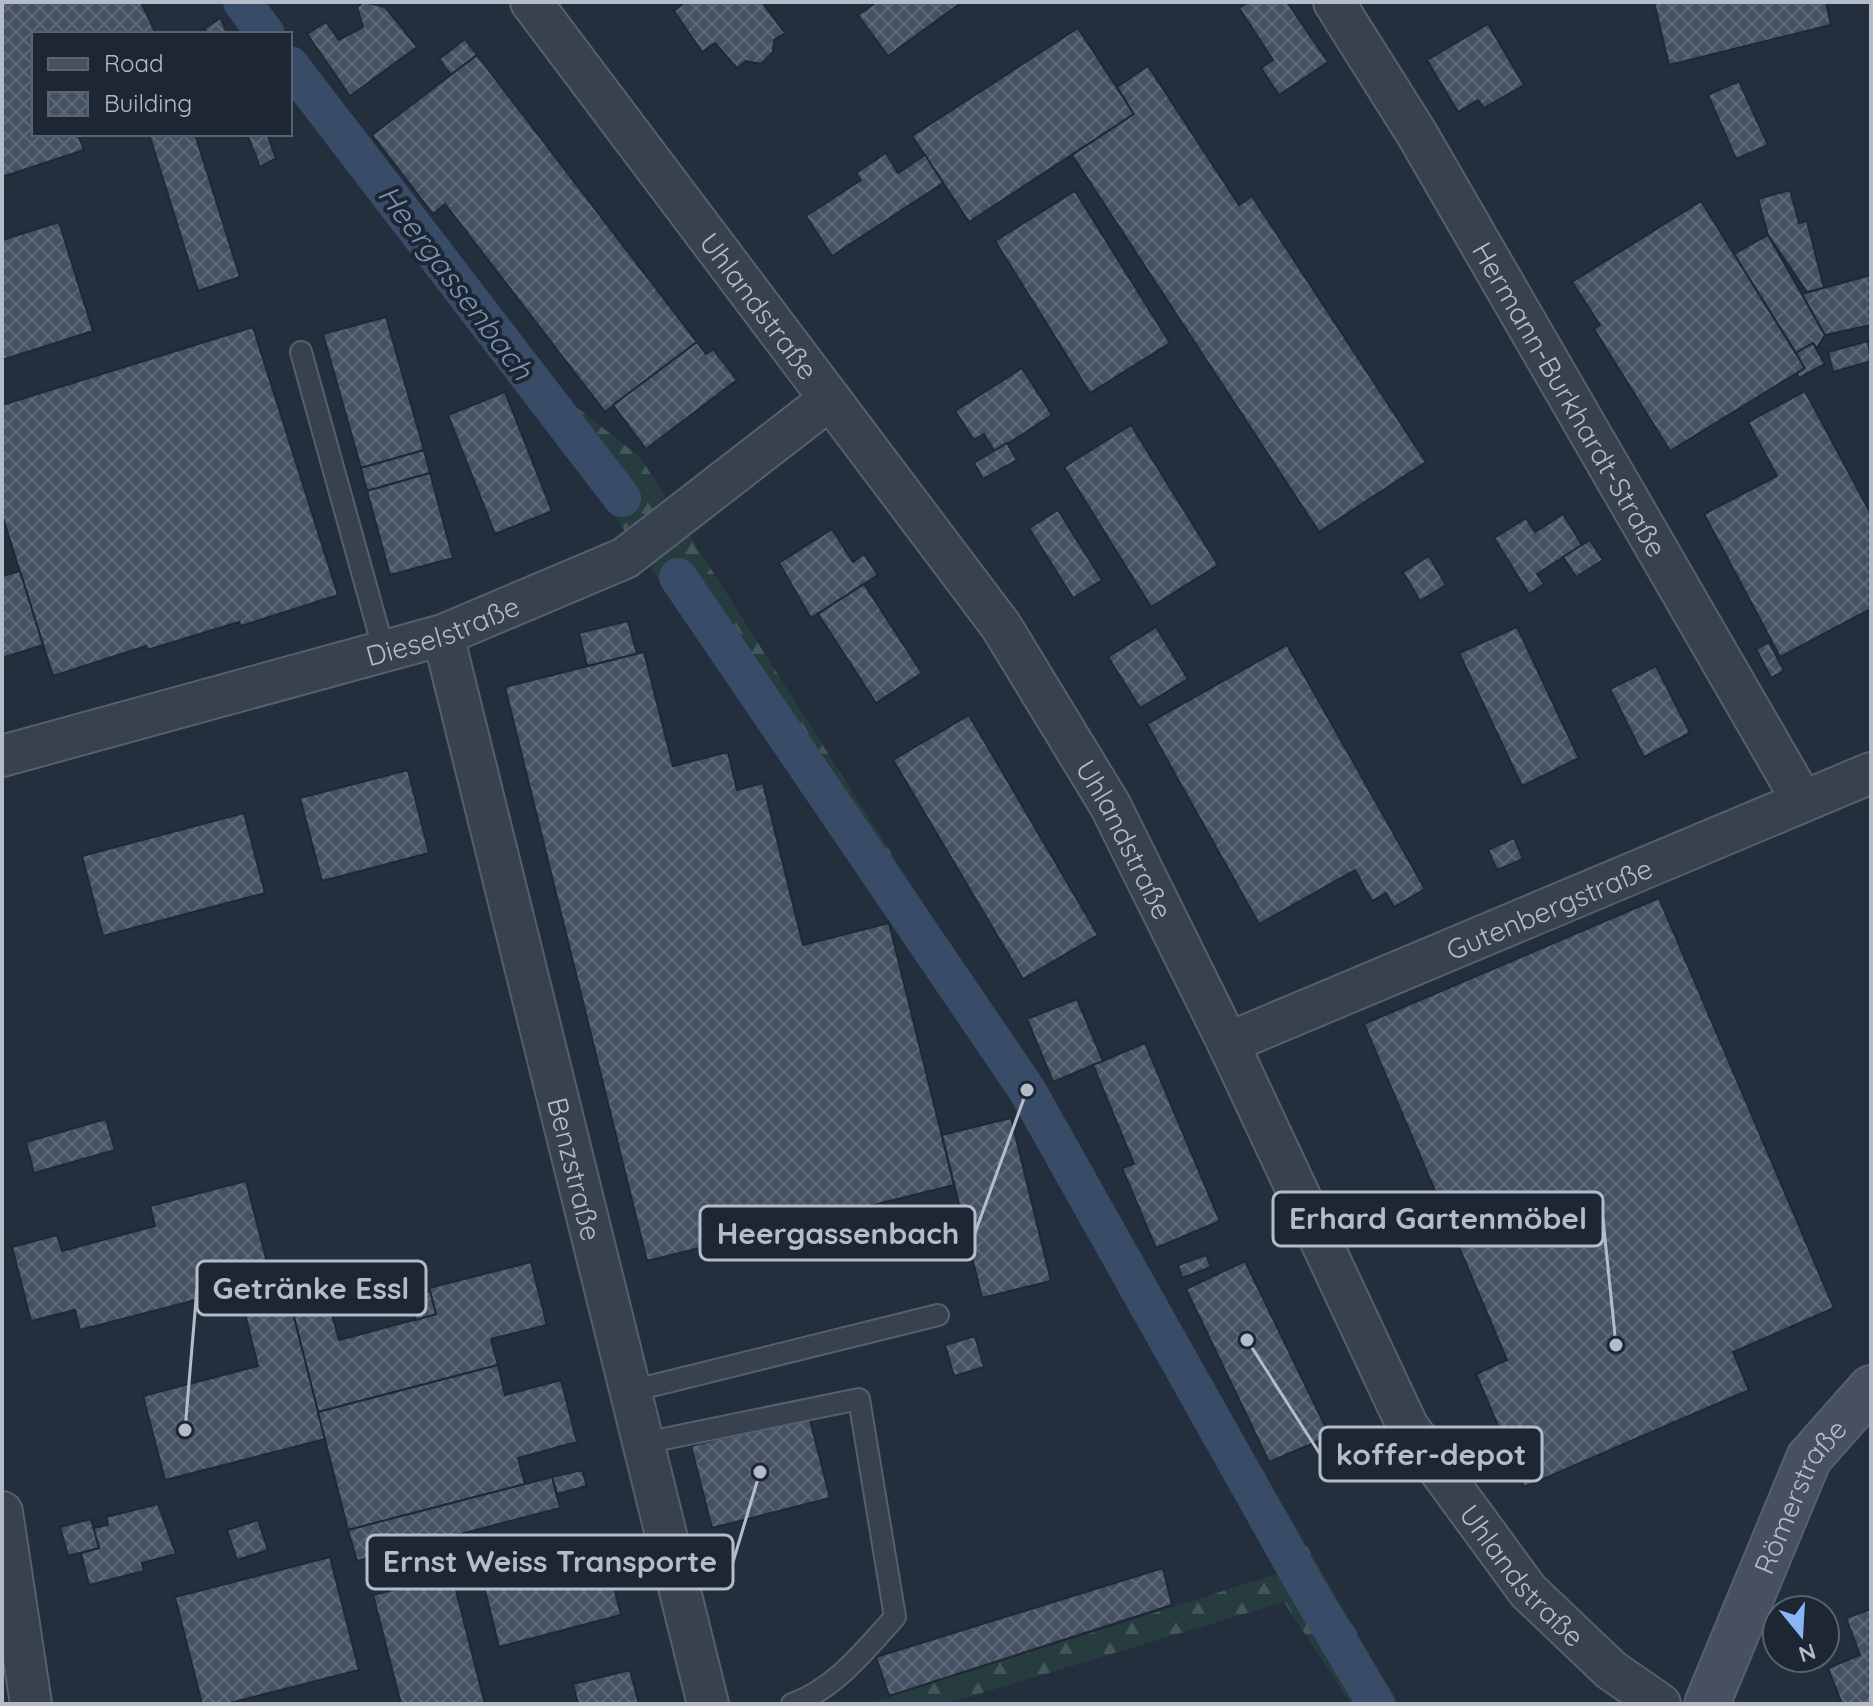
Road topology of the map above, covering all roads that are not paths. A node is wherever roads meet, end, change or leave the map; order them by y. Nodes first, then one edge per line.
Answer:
1 (531, 2) edge
2 (1334, 2) edge
3 (301, 352) dead end
4 (830, 399) junction
5 (443, 635) junction
6 (384, 651) junction
7 (2, 756) edge
8 (1871, 773) edge
9 (1802, 800) junction
10 (1228, 1043) junction
11 (938, 1315) dead end
12 (1871, 1388) edge
13 (631, 1391) junction
14 (644, 1443) junction
15 (2, 1512) edge
16 (31, 1704) edge
17 (708, 1704) edge
18 (792, 1704) edge
19 (1660, 1704) edge
20 (1707, 1704) edge

1 - 4 street, Uhlandstraße
2 - 9 street, Hermann-Burkhardt-Straße
3 - 6 lane
4 - 5 street, Dieselstraße
4 - 10 street, Uhlandstraße
5 - 6 street, Dieselstraße
5 - 13 street, Benzstraße
6 - 7 street, Dieselstraße
8 - 9 street, Gutenbergstraße
9 - 10 street, Gutenbergstraße
10 - 19 street, Uhlandstraße
11 - 13 lane
12 - 20 main road, Römerstraße
13 - 14 street, Benzstraße
14 - 17 street, Benzstraße
14 - 18 lane
15 - 16 street

